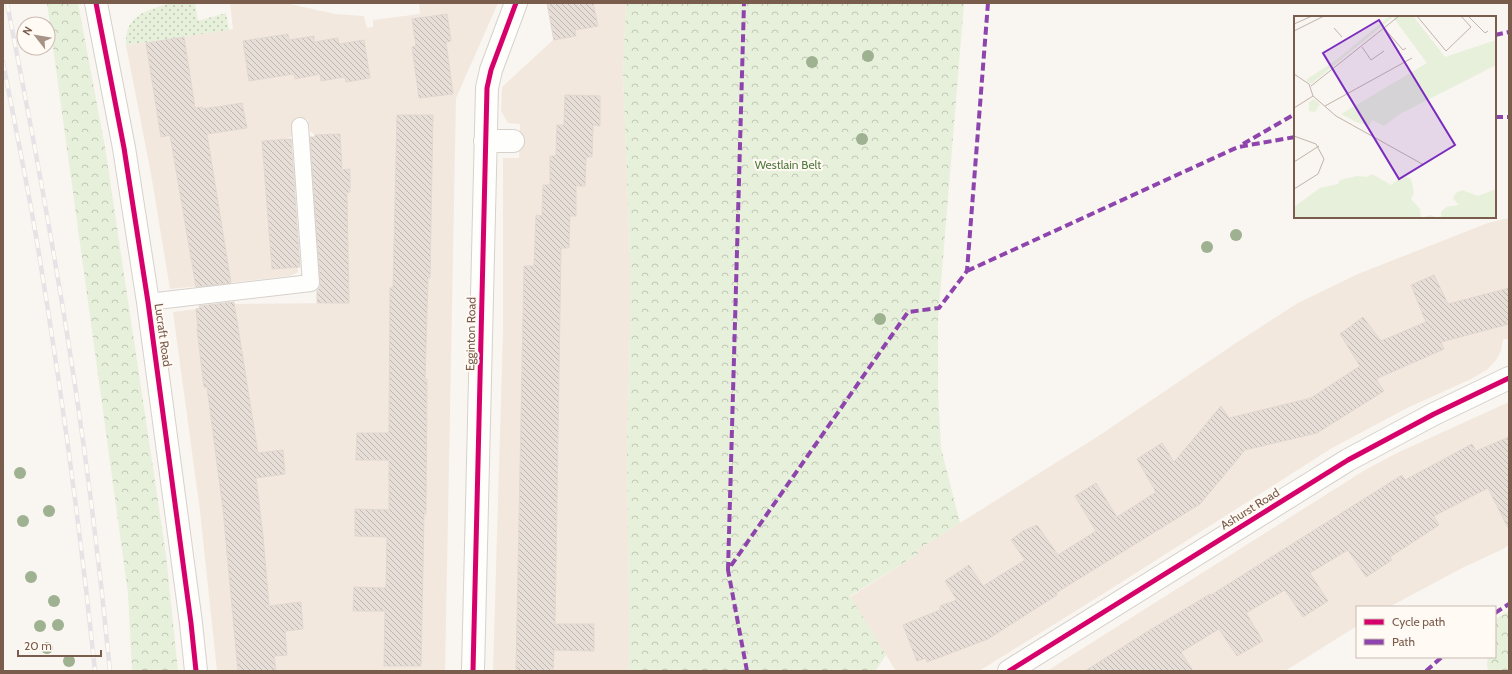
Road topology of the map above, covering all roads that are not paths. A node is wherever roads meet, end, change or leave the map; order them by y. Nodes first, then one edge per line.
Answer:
1 (96, 3) edge
2 (516, 3) edge
3 (300, 126) dead end
4 (485, 141) junction
5 (513, 141) dead end
6 (148, 302) junction
7 (1509, 378) edge
8 (196, 671) edge
9 (473, 671) edge
10 (1009, 671) edge

1 - 6 street, Lucraft Road
2 - 4 street, Egginton Road
3 - 6 lane
4 - 5 street
4 - 9 street, Egginton Road
6 - 8 street, Lucraft Road
7 - 10 street, Ashurst Road

